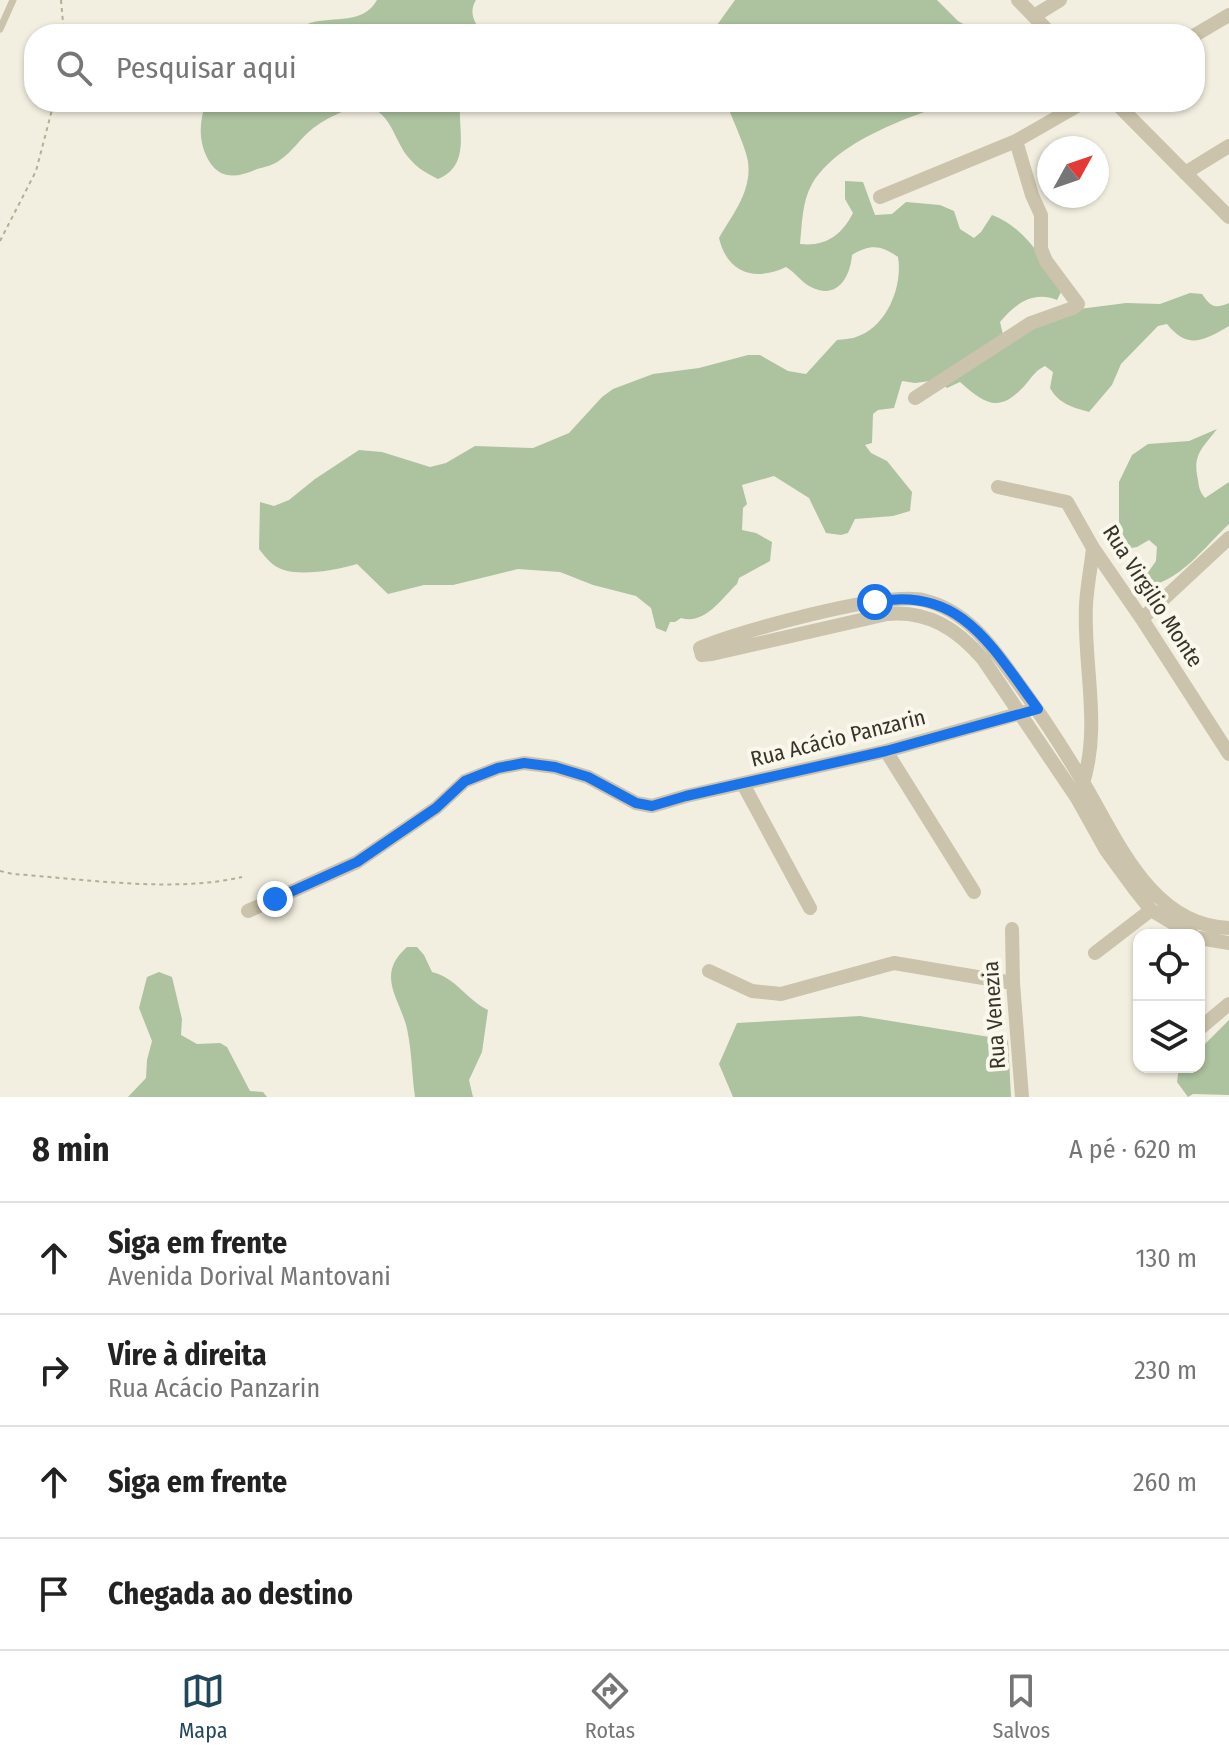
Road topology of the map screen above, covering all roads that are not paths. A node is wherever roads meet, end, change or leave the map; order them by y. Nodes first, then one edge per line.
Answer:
1 (13, 0) edge
2 (1018, 0) edge
3 (1060, 0) edge
4 (1229, 15) edge
5 (1034, 16) junction
6 (1042, 24) edge
7 (0, 29) edge
8 (1205, 29) edge
9 (1067, 112) edge
10 (1125, 112) edge
11 (1016, 141) junction
12 (1229, 146) edge
13 (1185, 173) junction
14 (880, 197) dead end
15 (1229, 217) edge
16 (915, 398) dead end
17 (998, 487) dead end
18 (1229, 538) edge
19 (1093, 548) junction
20 (1142, 619) junction
21 (1038, 709) junction
22 (1019, 713) junction
23 (1226, 743) edge
24 (886, 751) junction
25 (1083, 782) junction
26 (743, 784) junction
27 (1077, 798) junction
28 (974, 892) dead end
29 (810, 908) dead end
30 (1151, 910) junction
31 (248, 911) dead end
32 (1229, 928) edge
33 (1012, 929) dead end
34 (1183, 929) edge
35 (1196, 929) edge
36 (1205, 933) edge
37 (1205, 935) edge
38 (1229, 943) edge
39 (1095, 953) dead end
40 (709, 971) dead end
41 (1013, 983) junction
42 (1229, 1004) edge
43 (1205, 1024) edge
44 (1022, 1097) edge

1 - 7 lane
2 - 5 street
3 - 5 street
4 - 8 street
5 - 6 street
9 - 11 street
10 - 13 street
11 - 14 street
11 - 16 street
12 - 13 street
13 - 15 street
17 - 19 street, Rua Virgilio Monte
18 - 20 street
19 - 20 street, Rua Virgilio Monte
19 - 25 street
20 - 23 street, Rua Virgilio Monte
21 - 22 street, Rua Acácio Panzarin
21 - 22 street
21 - 25 street
22 - 24 street, Rua Acácio Panzarin
22 - 27 street
24 - 26 street, Rua Acácio Panzarin
24 - 28 street
25 - 27 street
25 - 35 street
26 - 29 street
26 - 31 street, Rua Acácio Panzarin
27 - 30 street
30 - 34 street
30 - 39 street
32 - 36 street
33 - 41 street, Rua Venezia
37 - 38 street
40 - 41 street
41 - 44 street, Rua Venezia
42 - 43 street

